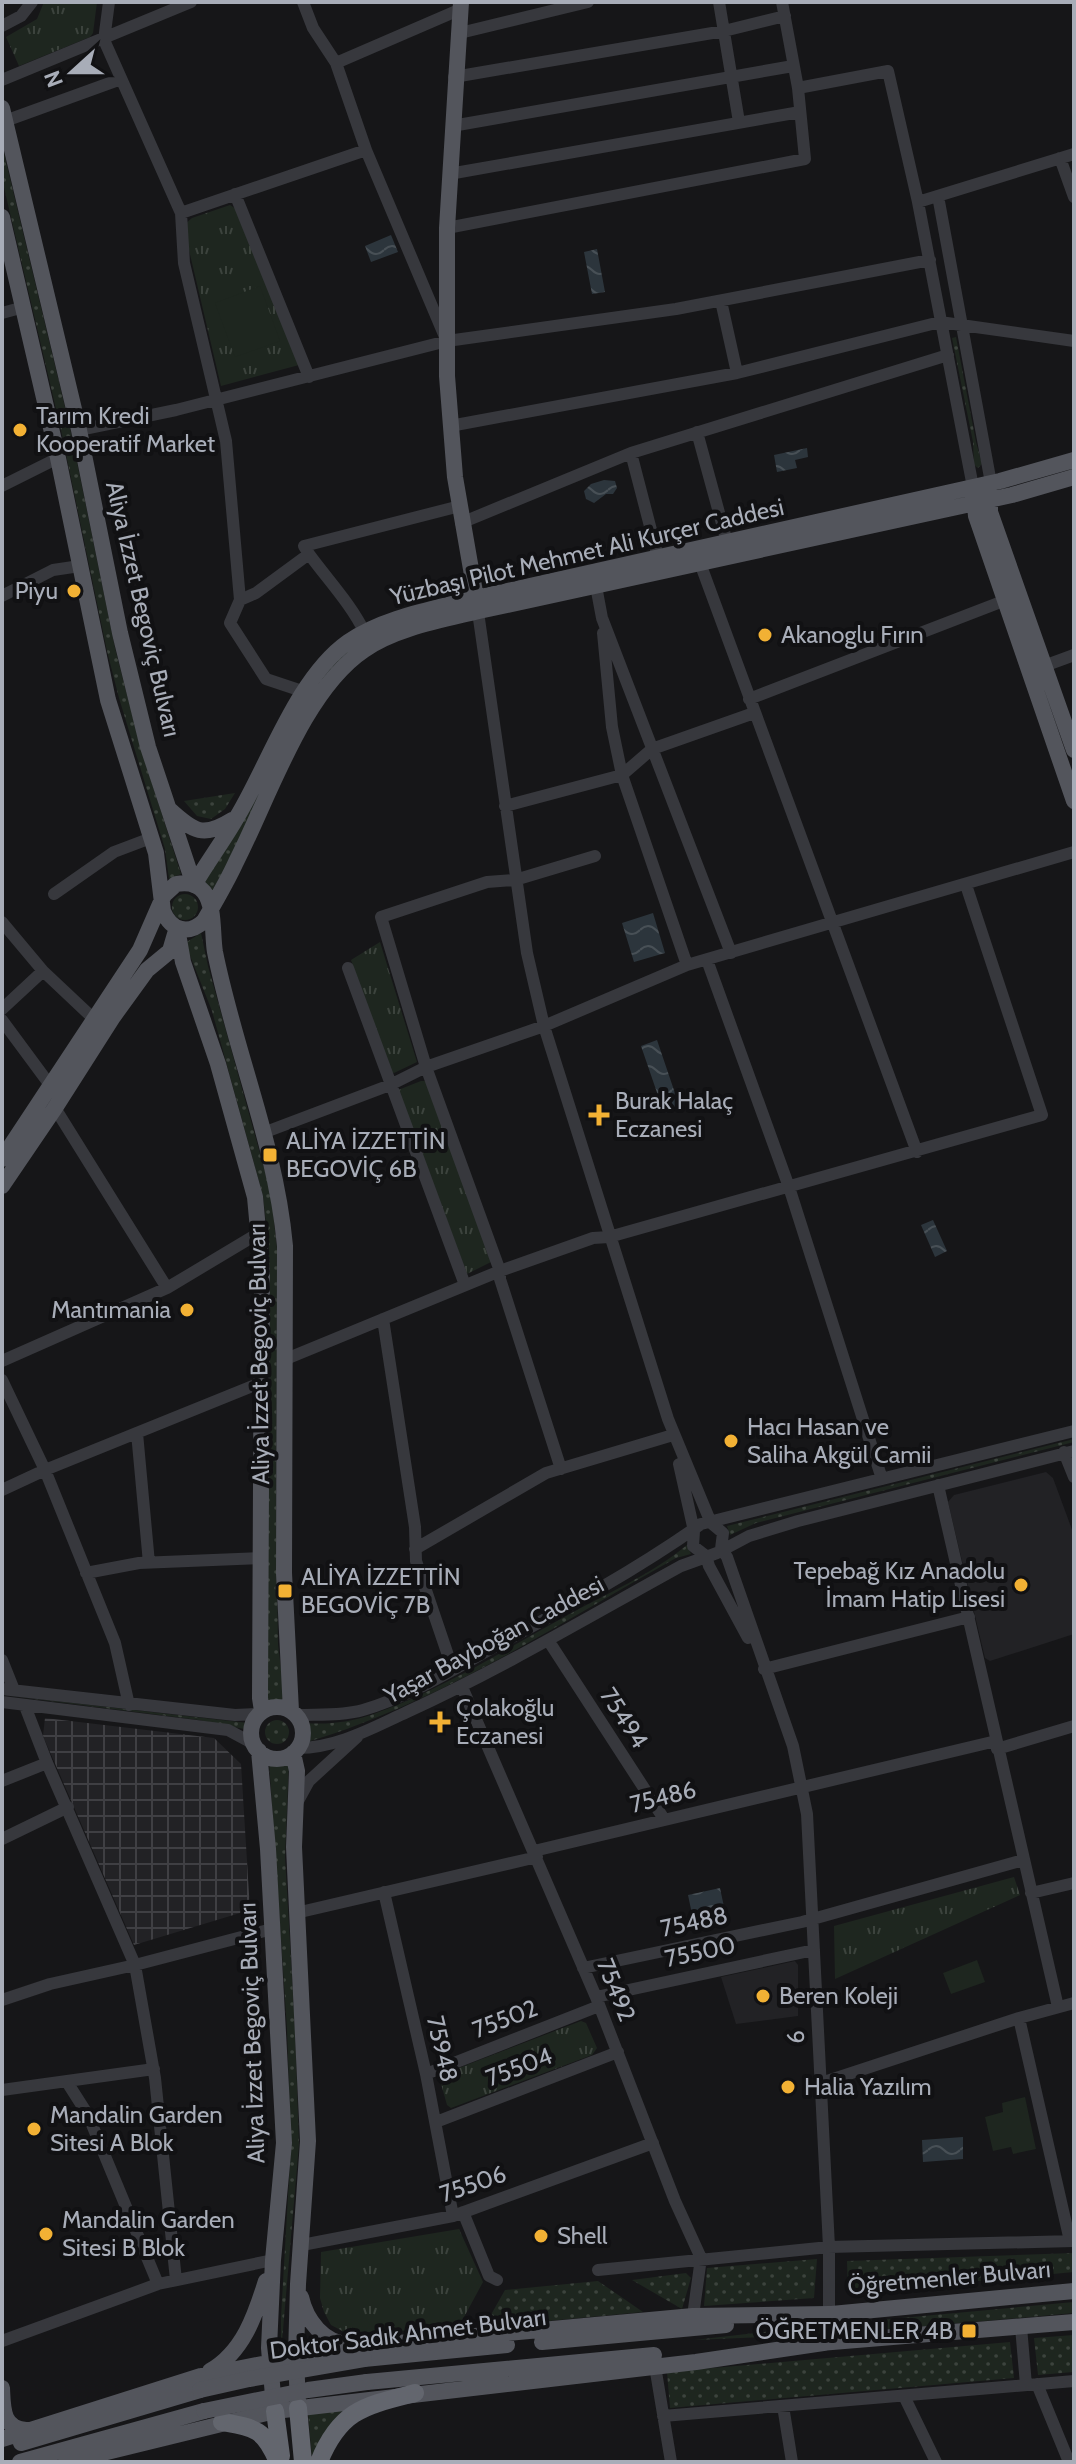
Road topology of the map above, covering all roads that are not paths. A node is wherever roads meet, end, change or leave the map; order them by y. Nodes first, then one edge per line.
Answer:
1 (14, 2) edge
2 (32, 2) edge
3 (109, 2) edge
4 (191, 2) edge
5 (303, 2) edge
6 (588, 2) edge
7 (719, 2) edge
8 (782, 2) edge
9 (461, 6) edge
10 (21, 16) junction
11 (785, 16) junction
12 (2, 26) edge
13 (724, 31) junction
14 (460, 33) junction
15 (104, 40) junction
16 (336, 63) junction
17 (793, 66) junction
18 (454, 77) junction
19 (731, 78) junction
20 (121, 79) junction
21 (2, 80) edge
22 (798, 88) junction
23 (800, 112) junction
24 (4, 114) edge
25 (739, 122) junction
26 (452, 126) junction
27 (366, 150) junction
28 (1074, 154) edge
29 (1060, 158) junction
30 (449, 174) junction
31 (235, 194) junction
32 (938, 196) junction
33 (1074, 197) edge
34 (918, 202) junction
35 (181, 213) junction
36 (2, 217) edge
37 (447, 228) junction
38 (930, 260) junction
39 (721, 301) junction
40 (24, 307) junction
41 (2, 313) edge
42 (943, 322) junction
43 (962, 325) junction
44 (447, 341) junction
45 (1074, 341) edge
46 (948, 355) junction
47 (737, 373) junction
48 (309, 377) junction
49 (217, 400) junction
50 (450, 426) junction
51 (79, 430) junction
52 (697, 432) junction
53 (631, 453) junction
54 (58, 458) junction
55 (1074, 460) edge
56 (1074, 477) edge
57 (2, 486) edge
58 (982, 493) junction
59 (460, 514) junction
60 (727, 542) junction
61 (309, 554) junction
62 (658, 557) junction
63 (700, 563) junction
64 (80, 566) junction
65 (596, 586) junction
66 (2, 596) edge
67 (240, 600) junction
68 (1006, 600) junction
69 (477, 604) junction
70 (602, 618) junction
71 (365, 633) junction
72 (1074, 655) edge
73 (1044, 666) junction
74 (305, 692) junction
75 (749, 699) junction
76 (754, 713) junction
77 (652, 749) junction
78 (1074, 750) edge
79 (622, 775) junction
80 (1074, 801) edge
81 (505, 806) junction
82 (169, 809) junction
83 (237, 817) junction
84 (151, 838) junction
85 (1074, 852) edge
86 (595, 856) dead end
87 (515, 880) junction
88 (194, 885) junction
89 (966, 885) junction
90 (54, 894) dead end
91 (162, 903) junction
92 (209, 909) junction
93 (2, 922) edge
94 (832, 924) junction
95 (177, 928) junction
96 (731, 953) junction
97 (707, 960) junction
98 (687, 965) junction
99 (348, 968) dead end
100 (43, 971) junction
101 (2, 1009) edge
102 (94, 1019) junction
103 (2, 1020) edge
104 (544, 1026) junction
105 (426, 1067) junction
106 (50, 1085) junction
107 (390, 1085) junction
108 (55, 1108) junction
109 (263, 1133) junction
110 (917, 1152) junction
111 (2, 1159) edge
112 (2, 1186) edge
113 (789, 1187) junction
114 (259, 1233) junction
115 (609, 1237) junction
116 (500, 1271) junction
117 (465, 1285) junction
118 (167, 1288) junction
119 (383, 1319) junction
120 (286, 1359) junction
121 (2, 1361) edge
122 (2, 1380) edge
123 (260, 1383) junction
124 (1074, 1431) edge
125 (137, 1433) junction
126 (673, 1435) junction
127 (1069, 1451) edge
128 (561, 1469) junction
129 (45, 1470) junction
130 (1074, 1477) edge
131 (882, 1479) junction
132 (938, 1485) junction
133 (2, 1490) edge
134 (711, 1523) junction
135 (694, 1531) junction
136 (415, 1549) junction
137 (721, 1549) junction
138 (706, 1556) junction
139 (260, 1558) junction
140 (149, 1563) junction
141 (86, 1573) junction
142 (969, 1617) junction
143 (548, 1640) junction
144 (2, 1660) edge
145 (764, 1669) junction
146 (453, 1670) junction
147 (462, 1687) junction
148 (8, 1689) edge
149 (2, 1702) edge
150 (129, 1705) junction
151 (25, 1706) junction
152 (261, 1713) junction
153 (294, 1713) junction
154 (1074, 1726) edge
155 (363, 1732) junction
156 (997, 1745) junction
157 (257, 1748) junction
158 (296, 1751) junction
159 (47, 1763) junction
160 (2, 1781) edge
161 (802, 1785) junction
162 (295, 1805) junction
163 (68, 1807) junction
164 (664, 1819) junction
165 (2, 1839) edge
166 (536, 1854) junction
167 (1023, 1860) junction
168 (1074, 1883) edge
169 (384, 1892) junction
170 (1031, 1893) junction
171 (296, 1913) junction
172 (813, 1917) junction
173 (272, 1929) junction
174 (814, 1950) junction
175 (135, 1965) junction
176 (583, 1968) junction
177 (2, 2000) edge
178 (598, 2002) junction
179 (1074, 2003) edge
180 (1058, 2007) junction
181 (1019, 2018) junction
182 (618, 2052) junction
183 (154, 2069) junction
184 (426, 2074) junction
185 (67, 2082) junction
186 (821, 2083) junction
187 (2, 2090) edge
188 (436, 2122) junction
189 (653, 2143) junction
190 (458, 2214) junction
191 (1072, 2241) edge
192 (302, 2245) junction
193 (829, 2247) junction
194 (701, 2258) junction
195 (273, 2260) junction
196 (598, 2270) dead end
197 (176, 2280) junction
198 (497, 2280) dead end
199 (158, 2284) junction
200 (298, 2284) junction
201 (1074, 2291) edge
202 (829, 2314) junction
203 (693, 2316) junction
204 (1074, 2322) edge
205 (1021, 2327) junction
206 (2, 2341) edge
207 (830, 2342) junction
208 (344, 2348) junction
209 (365, 2352) junction
210 (296, 2356) junction
211 (269, 2361) junction
212 (655, 2366) junction
213 (1074, 2381) edge
214 (196, 2382) junction
215 (1032, 2385) junction
216 (2, 2388) edge
217 (415, 2393) junction
218 (904, 2396) junction
219 (350, 2401) junction
220 (2, 2405) edge
221 (783, 2406) junction
222 (298, 2408) junction
223 (275, 2411) junction
224 (663, 2416) junction
225 (211, 2420) junction
226 (26, 2430) junction
227 (2, 2439) edge
228 (2, 2449) edge
229 (20, 2462) edge
230 (66, 2462) edge
231 (279, 2462) edge
232 (303, 2462) edge
233 (319, 2462) edge
234 (671, 2462) edge
235 (792, 2462) edge
236 (936, 2462) edge
237 (1069, 2462) edge

1 - 10 street
2 - 10 street
3 - 15 street
4 - 15 street
5 - 16 street
6 - 14 street
7 - 13 street
8 - 11 street
9 - 14 main road
9 - 16 street
10 - 12 street
11 - 13 street
11 - 17 street
13 - 18 street
13 - 19 street
14 - 18 main road
15 - 20 street
15 - 21 street
16 - 27 street
17 - 19 street
17 - 22 street
18 - 26 main road
19 - 25 street
19 - 26 street
20 - 24 street
20 - 35 street
22 - 23 street
22 - 34 street
23 - 25 street
23 - 37 street
24 - 51 main road, Aliya İzzet Begoviç Bulvarı
25 - 30 street
26 - 30 main road
27 - 31 street
27 - 44 street
28 - 29 street
29 - 32 street
29 - 33 street
30 - 37 main road
31 - 35 street
31 - 48 street
32 - 34 street
32 - 43 street
34 - 38 street
35 - 49 street
36 - 40 main road, Aliya İzzet Begoviç Bulvarı
37 - 44 main road
38 - 39 street
38 - 42 street
39 - 44 street
39 - 47 street
40 - 41 street
40 - 54 main road, Aliya İzzet Begoviç Bulvarı
42 - 43 street
42 - 46 street
42 - 47 street
43 - 45 street
43 - 58 street
44 - 48 street
44 - 50 main road
46 - 52 street
46 - 58 street
47 - 50 street
48 - 49 street
49 - 51 street
49 - 67 street
50 - 59 main road
51 - 82 main road, Aliya İzzet Begoviç Bulvarı
52 - 53 street
52 - 60 street
53 - 59 street
53 - 62 street
54 - 57 street
54 - 64 main road, Aliya İzzet Begoviç Bulvarı
55 - 58 main road, Yüzbaşı Pilot Mehmet Ali Kurçer Caddesi
56 - 58 main road, Yüzbaşı Pilot Mehmet Ali Kurçer Caddesi
58 - 60 main road, Yüzbaşı Pilot Mehmet Ali Kurçer Caddesi
58 - 63 main road, Yüzbaşı Pilot Mehmet Ali Kurçer Caddesi
58 - 68 main road
58 - 73 main road
59 - 61 street
59 - 69 main road
60 - 62 main road, Yüzbaşı Pilot Mehmet Ali Kurçer Caddesi
61 - 67 street
61 - 71 street
62 - 69 main road, Yüzbaşı Pilot Mehmet Ali Kurçer Caddesi
63 - 65 main road, Yüzbaşı Pilot Mehmet Ali Kurçer Caddesi
63 - 75 street
64 - 66 street
64 - 84 main road, Aliya İzzet Begoviç Bulvarı
65 - 69 main road, Yüzbaşı Pilot Mehmet Ali Kurçer Caddesi
65 - 70 street
67 - 74 street
68 - 75 street
68 - 80 main road
69 - 71 main road, Yüzbaşı Pilot Mehmet Ali Kurçer Caddesi
69 - 81 street
69 - 92 main road, Yüzbaşı Pilot Mehmet Ali Kurçer Caddesi
70 - 77 street
70 - 79 street
71 - 74 main road, Yüzbaşı Pilot Mehmet Ali Kurçer Caddesi
72 - 73 street
73 - 78 main road
74 - 83 main road, Yüzbaşı Pilot Mehmet Ali Kurçer Caddesi
75 - 76 street
76 - 77 street
76 - 94 street
77 - 79 street
77 - 96 street
79 - 81 street
79 - 98 street
81 - 87 street
82 - 83 main road
82 - 88 main road, Aliya İzzet Begoviç Bulvarı
83 - 88 main road, Yüzbaşı Pilot Mehmet Ali Kurçer Caddesi
84 - 90 street
84 - 91 main road, Aliya İzzet Begoviç Bulvarı
85 - 89 street
86 - 87 street
87 - 104 street
87 - 105 street
88 - 91 main road
88 - 92 main road
89 - 94 street
89 - 110 street
91 - 95 main road
91 - 102 main road
92 - 95 main road
92 - 109 main road, Aliya İzzet Begoviç Bulvarı
93 - 100 street
94 - 96 street
94 - 110 street
95 - 108 main road
95 - 114 main road, Aliya İzzet Begoviç Bulvarı
96 - 97 street
97 - 98 street
97 - 113 street
98 - 104 street
99 - 107 street
100 - 101 street
100 - 102 street
102 - 106 main road
103 - 106 street
104 - 105 street
104 - 115 street
105 - 107 street
105 - 116 street
106 - 111 main road
107 - 109 street
107 - 117 street
108 - 112 main road
108 - 118 street
109 - 120 main road, Aliya İzzet Begoviç Bulvarı
110 - 113 street
113 - 115 street
113 - 131 street
114 - 118 street
114 - 123 main road, Aliya İzzet Begoviç Bulvarı
115 - 116 street
115 - 126 street
116 - 117 street
116 - 128 street
117 - 119 street
118 - 121 street
119 - 120 street
119 - 136 street
120 - 153 main road, Aliya İzzet Begoviç Bulvarı
122 - 129 street
123 - 125 street
123 - 139 main road, Aliya İzzet Begoviç Bulvarı
124 - 131 street
125 - 129 street
125 - 140 street
126 - 128 street
126 - 134 street
126 - 135 street
127 - 130 street
127 - 132 street
128 - 136 street
129 - 133 street
129 - 141 street
131 - 134 street
132 - 137 street
132 - 142 street
134 - 135 street
134 - 137 street
135 - 138 street
135 - 146 street, Yaşar Bayboğan Caddesi
136 - 146 street
137 - 138 street
137 - 145 street
138 - 143 street, Yaşar Bayboğan Caddesi
138 - 145 street
139 - 140 street
139 - 152 main road, Aliya İzzet Begoviç Bulvarı
140 - 141 street
141 - 150 street
142 - 145 street
142 - 156 street
143 - 147 street, Yaşar Bayboğan Caddesi
143 - 164 street, 75494
144 - 148 street
145 - 161 street, 6
146 - 153 street, Yaşar Bayboğan Caddesi
147 - 155 street, Yaşar Bayboğan Caddesi
147 - 166 street, 75492
148 - 150 street
149 - 151 street
150 - 152 street
151 - 157 street
151 - 159 street
152 - 153 main road
152 - 157 main road
153 - 158 main road
154 - 156 street, 75486
155 - 158 street, Yaşar Bayboğan Caddesi
155 - 162 street
156 - 161 street, 75486
156 - 167 street
157 - 158 main road
157 - 173 main road, Aliya İzzet Begoviç Bulvarı
158 - 162 main road, Aliya İzzet Begoviç Bulvarı
159 - 160 street
159 - 163 street
161 - 164 street, 75486
161 - 172 street, 6
162 - 171 main road, Aliya İzzet Begoviç Bulvarı
163 - 165 street
163 - 175 street
164 - 166 street, 75486
166 - 169 street, 75486
166 - 176 street, 75492
167 - 170 street
167 - 172 street, 75488
168 - 170 street
169 - 171 street, 75486
169 - 184 street, 75948
170 - 180 street
171 - 192 main road, Aliya İzzet Begoviç Bulvarı
172 - 174 street, 6
172 - 176 street, 75488
173 - 175 street
173 - 195 main road, Aliya İzzet Begoviç Bulvarı
174 - 178 street, 75500
174 - 186 street, 6
175 - 177 street
175 - 183 street
176 - 178 street, 75492
178 - 182 street, 75492
178 - 184 street, 75502
179 - 180 street
180 - 181 street
181 - 186 street
181 - 191 street
182 - 188 street, 75504
182 - 189 street, 75492
183 - 185 street
183 - 197 street
184 - 188 street, 75948
185 - 187 street
185 - 199 street
186 - 193 street, 6
188 - 190 street, 75948
189 - 190 street, 75506
189 - 194 street, 75492
190 - 192 street, 75506
190 - 198 street, 75948
191 - 193 street
192 - 200 main road, Aliya İzzet Begoviç Bulvarı
193 - 194 street
193 - 202 street, 6
194 - 196 street
194 - 203 street
195 - 197 street
195 - 211 main road, Aliya İzzet Begoviç Bulvarı
195 - 214 main road
197 - 199 street
199 - 206 street
200 - 209 main road
200 - 210 main road, Aliya İzzet Begoviç Bulvarı
201 - 202 main road, Öğretmenler Bulvarı
202 - 203 main road
202 - 209 main road, Doktor Sadık Ahmet Bulvarı
203 - 209 main road
204 - 205 main road
205 - 207 main road
205 - 215 street
207 - 212 main road
207 - 225 main road, Doktor Sadık Ahmet Bulvarı, bridge
208 - 209 main road
208 - 210 main road
208 - 219 main road
209 - 214 main road, Doktor Sadık Ahmet Bulvarı, bridge
210 - 211 main road
210 - 222 main road, Aliya İzzet Begoviç Bulvarı
211 - 214 main road
211 - 223 main road, Aliya İzzet Begoviç Bulvarı
212 - 217 main road
212 - 224 street
213 - 215 street
214 - 225 main road
214 - 226 main road
214 - 228 main road, Doktor Sadık Ahmet Bulvarı
215 - 218 street
215 - 237 street
216 - 220 main road
217 - 219 main road
217 - 233 highway
218 - 221 street
218 - 236 street
219 - 222 main road
220 - 226 main road
221 - 224 street
221 - 235 street
222 - 223 main road
222 - 232 highway
223 - 225 main road
223 - 231 highway
224 - 234 street
225 - 229 main road, Doktor Sadık Ahmet Bulvarı
225 - 230 main road
225 - 231 highway
226 - 227 main road

